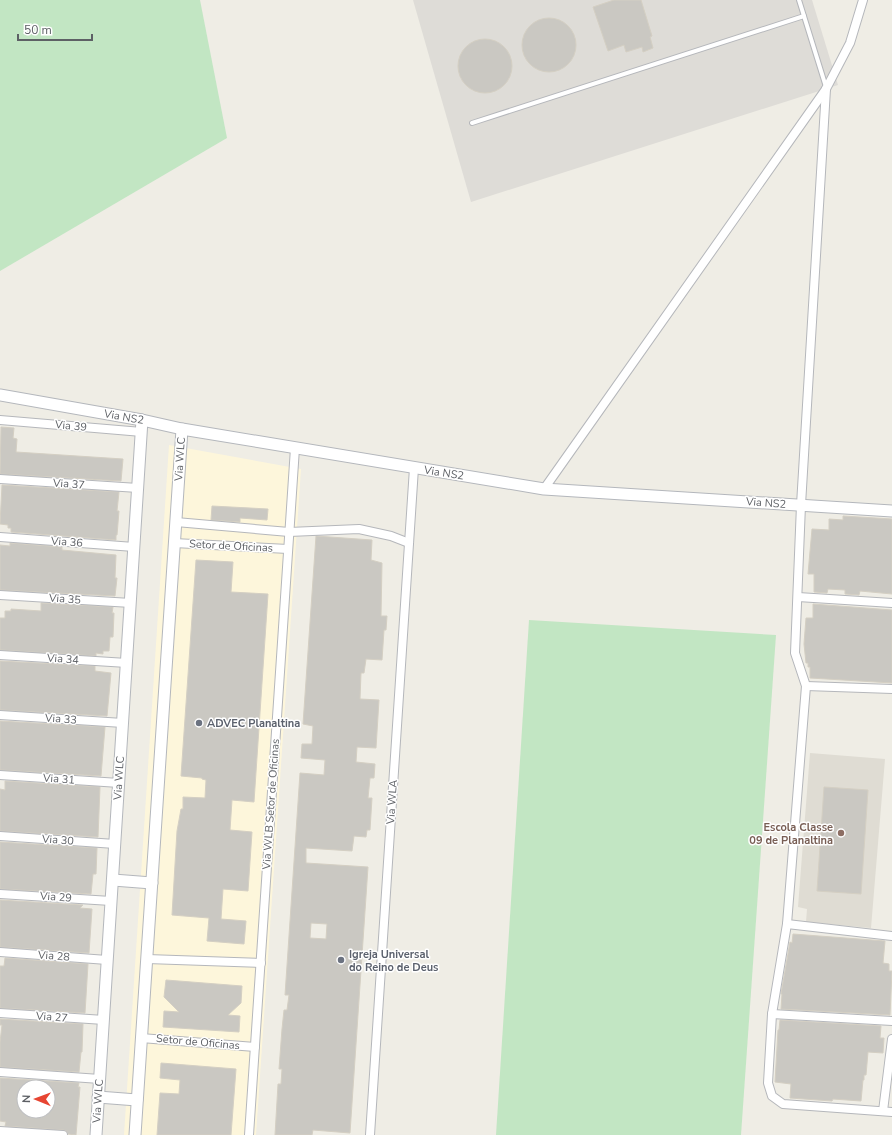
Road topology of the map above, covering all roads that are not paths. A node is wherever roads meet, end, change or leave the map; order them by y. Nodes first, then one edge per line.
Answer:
1 (799, 0) edge
2 (863, 0) edge
3 (804, 16) junction
4 (826, 89) junction
5 (472, 123) dead end
6 (0, 396) edge
7 (0, 420) edge
8 (142, 420) junction
9 (182, 429) junction
10 (142, 432) junction
11 (295, 448) junction
12 (414, 468) junction
13 (0, 479) edge
14 (138, 488) junction
15 (544, 489) junction
16 (801, 505) junction
17 (892, 511) edge
18 (176, 522) junction
19 (289, 532) junction
20 (0, 538) edge
21 (174, 543) junction
22 (409, 543) junction
23 (134, 547) junction
24 (288, 549) junction
25 (0, 595) edge
26 (798, 597) junction
27 (131, 603) junction
28 (892, 603) edge
29 (0, 655) edge
30 (127, 663) junction
31 (806, 686) junction
32 (892, 690) edge
33 (0, 715) edge
34 (123, 723) junction
35 (0, 775) edge
36 (119, 783) junction
37 (0, 836) edge
38 (115, 844) junction
39 (113, 880) junction
40 (152, 883) junction
41 (0, 894) edge
42 (111, 901) junction
43 (788, 924) junction
44 (892, 936) edge
45 (0, 952) edge
46 (147, 959) junction
47 (107, 960) junction
48 (261, 963) junction
49 (0, 1013) edge
50 (772, 1014) junction
51 (104, 1020) junction
52 (892, 1020) edge
53 (141, 1038) junction
54 (892, 1039) edge
55 (255, 1047) junction
56 (0, 1072) edge
57 (100, 1079) junction
58 (98, 1097) junction
59 (137, 1100) junction
60 (883, 1111) junction
61 (892, 1112) edge
62 (0, 1131) edge
63 (63, 1135) edge
64 (96, 1135) edge
65 (135, 1135) edge
66 (249, 1135) edge
67 (370, 1135) edge

1 - 3 lane
2 - 4 street
3 - 4 lane
3 - 5 lane
4 - 15 street
4 - 16 street
6 - 8 street, Via NS2
7 - 10 street, Via 39
8 - 9 street, Via NS2
8 - 10 street, Via WLC
9 - 11 street, Via NS2
9 - 18 street, Via WLC
10 - 14 street, Via WLC
11 - 12 street, Via NS2
11 - 19 street, Via WLB Setor de Oficinas
12 - 15 street, Via NS2
12 - 22 street, Via WLA
13 - 14 street, Via 37
14 - 23 street, Via WLC
15 - 16 street, Via NS2
16 - 17 street, Via NS2
16 - 26 street
18 - 19 street
18 - 21 street, Via WLC
19 - 22 street
19 - 24 street, Via WLB Setor de Oficinas
20 - 23 street, Via 36
21 - 24 street, Setor de Oficinas
21 - 40 street, Via WLC
22 - 67 street, Via WLA
23 - 27 street, Via WLC
24 - 48 street, Via WLB Setor de Oficinas
25 - 27 street, Via 35
26 - 28 street
26 - 31 street
27 - 30 street, Via WLC
29 - 30 street, Via 34
30 - 34 street, Via WLC
31 - 32 street
31 - 43 street
33 - 34 street, Via 33
34 - 36 street, Via WLC
35 - 36 street, Via 31
36 - 38 street, Via WLC
37 - 38 street, Via 30
38 - 39 street, Via WLC
39 - 40 street
39 - 42 street, Via WLC
40 - 46 street, Via WLC
41 - 42 street, Via 29
42 - 47 street, Via WLC
43 - 44 street
43 - 50 street
45 - 47 street, Via 28
46 - 48 street
46 - 53 street, Via WLC
47 - 51 street, Via WLC
48 - 55 street, Via WLB Setor de Oficinas
49 - 51 street, Via 27
50 - 52 street
50 - 60 street
51 - 57 street, Via WLC
53 - 55 street, Setor de Oficinas
53 - 59 street, Via WLC
54 - 60 street
55 - 66 street, Via WLB Setor de Oficinas
56 - 57 street
57 - 58 street, Via WLC
58 - 59 street
58 - 64 street, Via WLC
59 - 65 street, Via WLC
60 - 61 street
62 - 63 street

